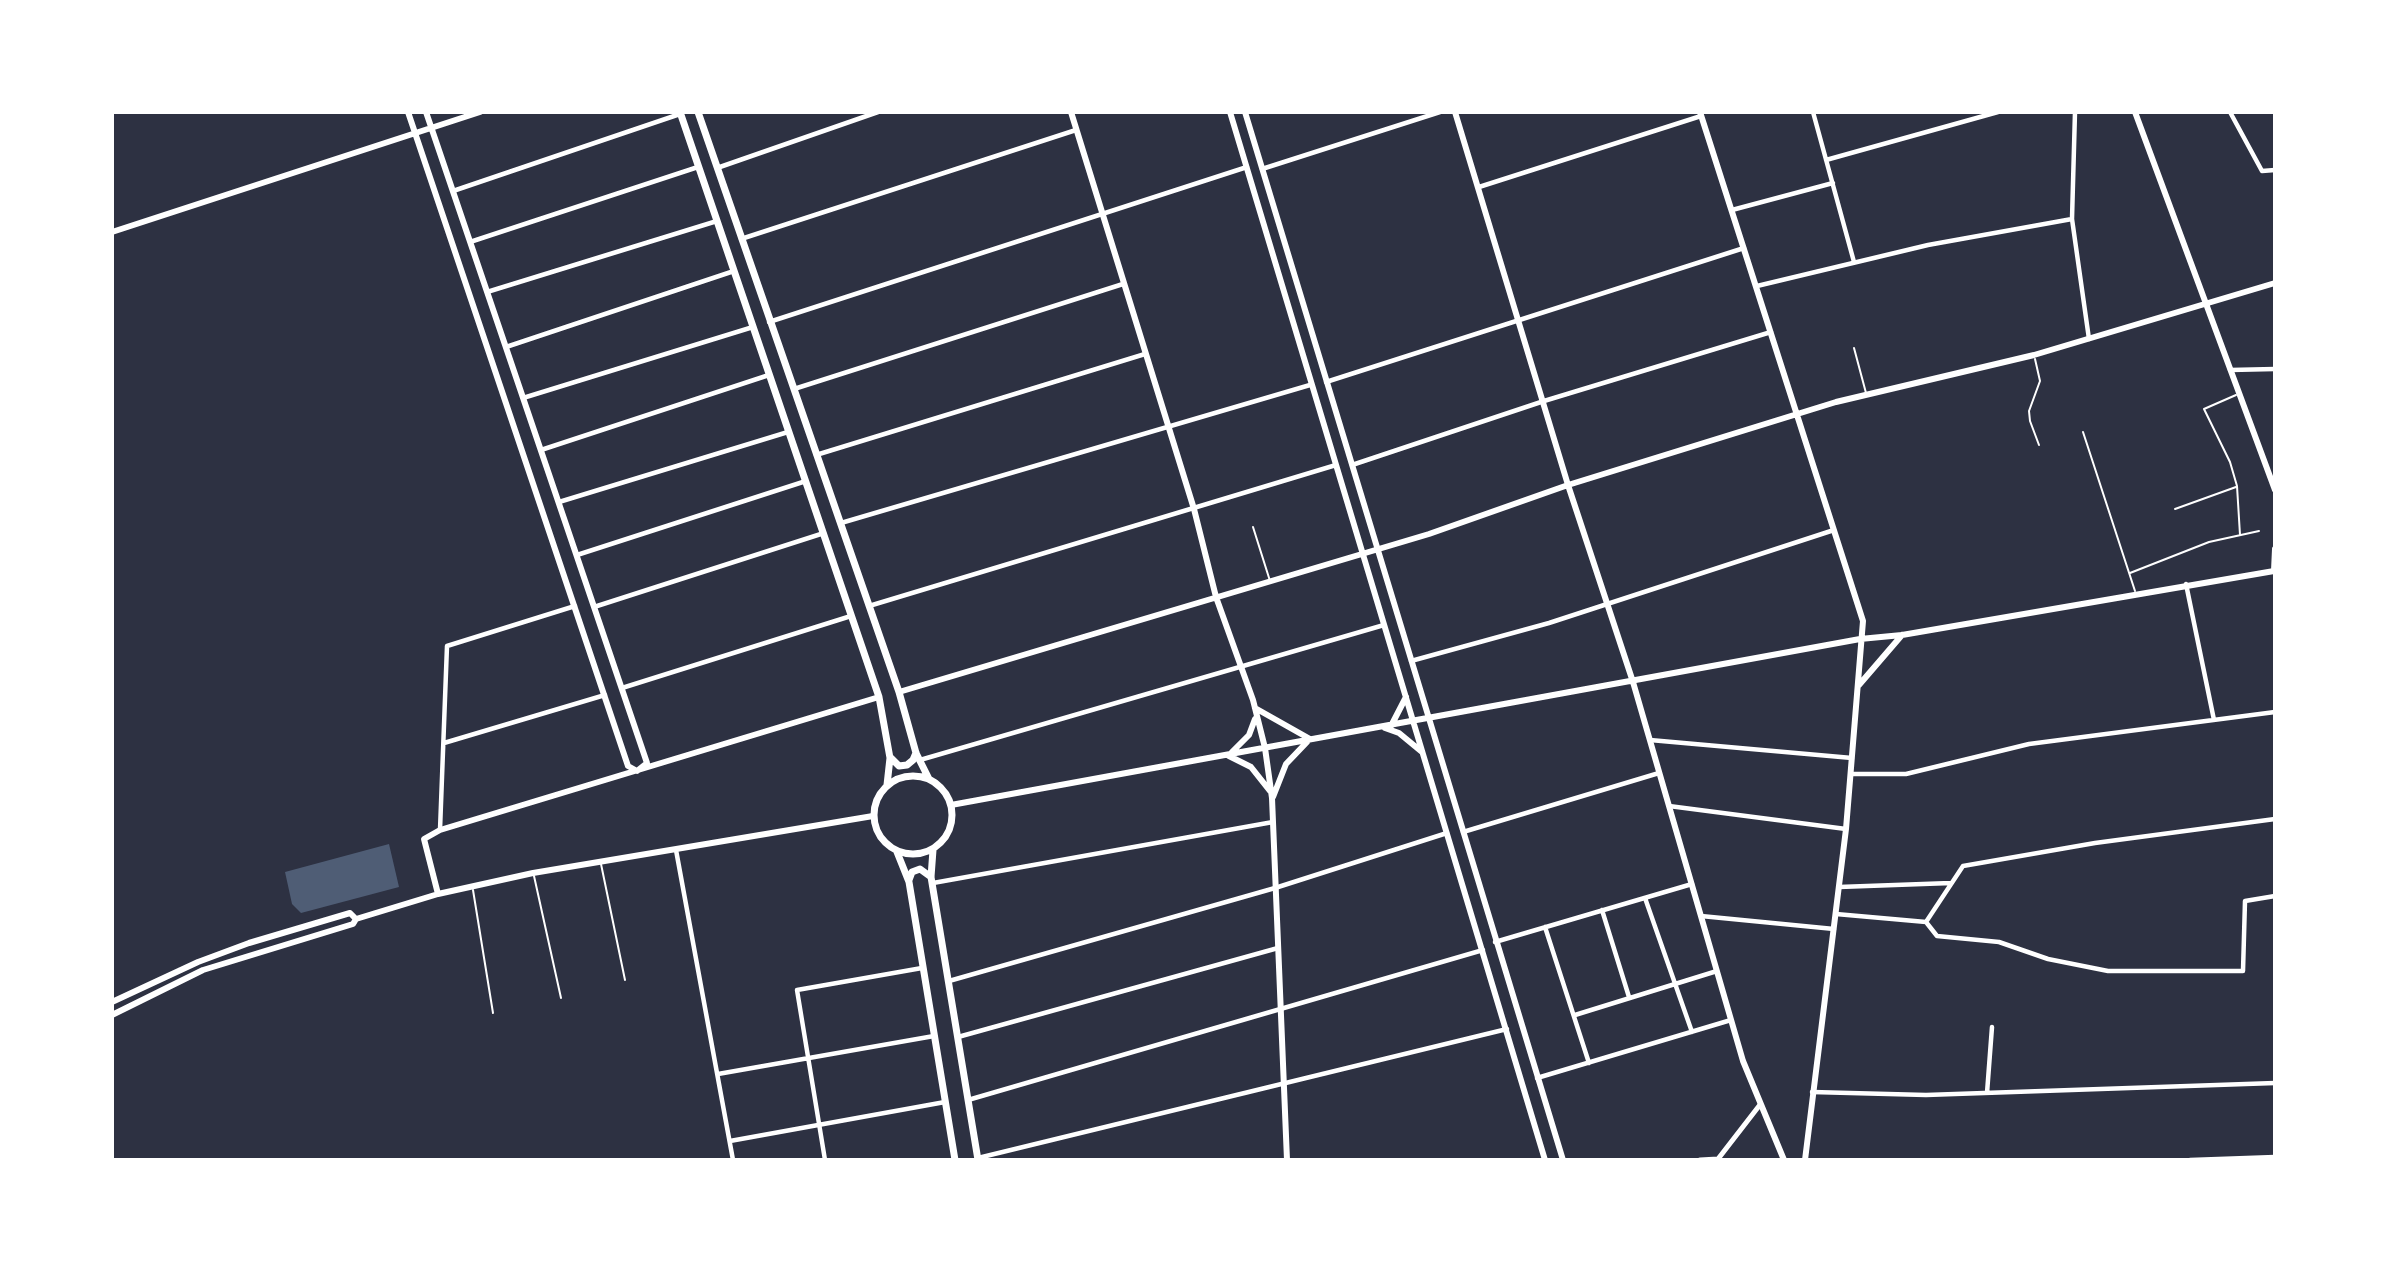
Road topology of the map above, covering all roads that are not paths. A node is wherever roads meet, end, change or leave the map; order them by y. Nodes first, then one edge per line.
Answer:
1 (408, 112) edge
2 (426, 112) edge
3 (480, 112) edge
4 (698, 112) edge
5 (878, 112) edge
6 (1071, 112) edge
7 (1230, 112) edge
8 (1245, 112) edge
9 (1440, 112) edge
10 (1455, 112) edge
11 (1812, 112) edge
12 (1998, 112) edge
13 (2075, 112) edge
14 (2134, 112) edge
15 (2230, 112) edge
16 (680, 113) edge
17 (1701, 114) edge
18 (431, 128) junction
19 (1076, 130) junction
20 (416, 133) junction
21 (1826, 160) junction
22 (1247, 166) junction
23 (698, 167) junction
24 (717, 168) junction
25 (1262, 169) junction
26 (2275, 170) edge
27 (1833, 183) junction
28 (1479, 187) junction
29 (453, 191) junction
30 (1732, 210) junction
31 (1102, 213) junction
32 (2072, 219) junction
33 (717, 221) junction
34 (112, 232) edge
35 (741, 239) junction
36 (470, 242) junction
37 (1745, 247) junction
38 (1854, 262) junction
39 (734, 271) junction
40 (2275, 283) edge
41 (1124, 284) junction
42 (1757, 286) junction
43 (487, 292) junction
44 (2206, 303) junction
45 (1519, 320) junction
46 (769, 322) junction
47 (753, 327) junction
48 (1772, 332) junction
49 (2089, 338) junction
50 (506, 347) junction
51 (1854, 348) dead end
52 (1146, 354) junction
53 (2034, 355) junction
54 (2275, 369) edge
55 (2230, 370) junction
56 (769, 375) junction
57 (1326, 383) junction
58 (518, 384) junction
59 (1310, 385) junction
60 (502, 389) junction
61 (792, 389) junction
62 (1866, 394) junction
63 (2239, 394) junction
64 (523, 398) junction
65 (1544, 401) junction
66 (1799, 414) junction
67 (1167, 425) junction
68 (789, 432) junction
69 (2083, 432) dead end
70 (2039, 445) dead end
71 (541, 450) junction
72 (816, 455) junction
73 (1351, 465) junction
74 (1336, 466) junction
75 (806, 480) junction
76 (1568, 485) junction
77 (2237, 486) junction
78 (2275, 490) edge
79 (559, 502) junction
80 (1194, 509) junction
81 (2175, 509) dead end
82 (840, 524) junction
83 (1253, 527) dead end
84 (1835, 530) junction
85 (2259, 531) dead end
86 (824, 532) junction
87 (2240, 535) junction
88 (2275, 549) edge
89 (1376, 550) junction
90 (1363, 554) junction
91 (577, 555) junction
92 (2274, 572) edge
93 (2130, 573) junction
94 (1270, 582) junction
95 (2186, 584) junction
96 (2135, 592) junction
97 (1216, 597) junction
98 (1608, 602) junction
99 (575, 606) junction
100 (869, 606) junction
101 (594, 607) junction
102 (852, 615) junction
103 (1384, 625) junction
104 (1902, 635) junction
105 (1860, 639) junction
106 (1410, 662) junction
107 (1241, 667) junction
108 (1633, 682) junction
109 (1859, 685) junction
110 (622, 688) junction
111 (898, 692) junction
112 (605, 695) junction
113 (879, 697) junction
114 (1406, 697) junction
115 (1255, 708) junction
116 (2275, 712) edge
117 (1428, 719) junction
118 (2214, 720) junction
119 (1414, 722) junction
120 (1387, 726) junction
121 (1311, 740) junction
122 (1650, 740) junction
123 (444, 743) junction
124 (1265, 748) junction
125 (1424, 754) junction
126 (1227, 755) junction
127 (917, 756) junction
128 (890, 758) junction
129 (1852, 758) junction
130 (637, 771) junction
131 (1660, 773) junction
132 (1851, 774) junction
133 (929, 779) junction
134 (887, 785) junction
135 (1272, 798) junction
136 (951, 805) junction
137 (1669, 806) junction
138 (873, 816) junction
139 (2275, 819) edge
140 (1273, 822) junction
141 (1846, 829) junction
142 (440, 830) junction
143 (1462, 832) junction
144 (1448, 833) junction
145 (933, 849) junction
146 (676, 850) junction
147 (897, 852) junction
148 (600, 863) junction
149 (533, 873) junction
150 (932, 880) junction
151 (909, 882) junction
152 (1951, 883) junction
153 (1692, 884) junction
154 (472, 885) junction
155 (1839, 887) junction
156 (1275, 888) junction
157 (438, 894) junction
158 (2275, 897) edge
159 (1645, 898) junction
160 (1602, 910) junction
161 (1836, 915) junction
162 (1701, 916) junction
163 (356, 919) junction
164 (1926, 922) junction
165 (1545, 927) junction
166 (1834, 929) junction
167 (1495, 942) junction
168 (1278, 948) junction
169 (1483, 950) junction
170 (923, 968) junction
171 (1717, 971) junction
172 (625, 979) dead end
173 (948, 981) junction
174 (1675, 983) junction
175 (1629, 997) junction
176 (561, 998) dead end
177 (112, 1002) edge
178 (1282, 1009) junction
179 (493, 1013) dead end
180 (1575, 1014) junction
181 (112, 1015) edge
182 (1731, 1020) junction
183 (1992, 1027) dead end
184 (1507, 1029) junction
185 (1692, 1032) junction
186 (934, 1036) junction
187 (958, 1037) junction
188 (807, 1059) junction
189 (1589, 1063) junction
190 (719, 1074) junction
191 (1537, 1078) junction
192 (1285, 1081) junction
193 (2275, 1083) edge
194 (1812, 1092) junction
195 (1987, 1093) junction
196 (968, 1100) junction
197 (946, 1102) junction
198 (1759, 1106) junction
199 (819, 1125) junction
200 (730, 1141) junction
201 (2275, 1157) edge
202 (978, 1159) edge
203 (1719, 1159) edge
204 (733, 1160) edge
205 (825, 1160) edge
206 (955, 1160) edge
207 (1287, 1160) edge
208 (1545, 1160) edge
209 (1563, 1160) edge
210 (1700, 1160) edge
211 (1784, 1160) edge
212 (1805, 1160) edge
213 (2190, 1160) edge

1 - 20 main road
2 - 18 main road
3 - 18 main road
4 - 24 main road
5 - 24 street
6 - 19 main road
7 - 22 main road
8 - 25 main road
9 - 25 street
10 - 28 main road
11 - 21 street
12 - 21 street
13 - 32 street
14 - 44 main road
15 - 26 street
16 - 23 main road
16 - 29 street
17 - 28 street
17 - 30 main road
18 - 20 main road
18 - 29 main road
19 - 31 main road
19 - 35 street
20 - 34 main road
20 - 60 main road
21 - 27 street
22 - 25 main road
22 - 31 street
22 - 59 main road
23 - 33 main road
23 - 36 street
24 - 35 main road
25 - 57 main road
27 - 30 street
27 - 38 street
28 - 45 main road
29 - 36 main road
30 - 37 main road
31 - 41 main road
31 - 46 street
32 - 38 street
32 - 49 street
33 - 39 main road
33 - 43 street
35 - 46 main road
36 - 43 main road
37 - 42 main road
37 - 45 street
38 - 42 street
39 - 47 main road
39 - 50 street
40 - 44 main road
41 - 52 main road
41 - 61 street
42 - 48 main road
43 - 50 main road
44 - 49 main road
44 - 55 main road
45 - 57 street
45 - 65 main road
46 - 61 main road
47 - 56 main road
47 - 64 street
48 - 65 street
48 - 66 main road
49 - 53 main road
50 - 58 main road
51 - 62 lane
52 - 67 main road
52 - 72 street
53 - 62 main road
53 - 70 lane
54 - 55 street
55 - 63 main road
56 - 68 main road
56 - 71 street
57 - 73 main road
58 - 60 main road
58 - 64 main road
59 - 67 street
59 - 74 main road
60 - 99 main road
61 - 72 main road
62 - 66 main road
63 - 77 lane
63 - 78 main road
64 - 71 main road
65 - 73 street
65 - 76 main road
66 - 76 main road
66 - 84 main road
67 - 80 main road
67 - 82 street
68 - 75 main road
68 - 79 street
69 - 93 lane
71 - 79 main road
72 - 82 main road
73 - 89 main road
74 - 80 street
74 - 90 main road
75 - 86 main road
75 - 91 street
76 - 89 main road
76 - 98 main road
77 - 81 lane
77 - 87 lane
79 - 91 main road
80 - 97 main road
80 - 100 street
82 - 100 main road
83 - 94 lane
84 - 98 street
84 - 105 main road
85 - 87 lane
86 - 101 street
86 - 102 main road
87 - 93 lane
88 - 92 main road
89 - 90 main road
89 - 106 main road
90 - 94 main road
90 - 103 main road
91 - 101 main road
92 - 95 main road
93 - 96 lane
94 - 97 main road
95 - 96 main road
95 - 118 street
96 - 104 main road
97 - 107 main road
97 - 111 main road
98 - 106 street
98 - 108 main road
99 - 112 main road
99 - 123 street
100 - 111 main road
101 - 110 main road
102 - 110 street
102 - 113 main road
103 - 107 street
103 - 114 main road
104 - 105 main road
104 - 109 main road
105 - 108 main road
105 - 109 main road
106 - 117 main road
107 - 115 main road
107 - 127 street
108 - 117 main road
108 - 122 main road
109 - 129 main road
110 - 130 main road
111 - 127 main road
112 - 123 street
112 - 130 main road
113 - 128 main road
113 - 130 main road
114 - 119 main road
114 - 120 main road
115 - 121 main road
115 - 124 main road
115 - 126 main road
116 - 118 street
117 - 119 main road
117 - 143 main road
118 - 132 street
119 - 120 main road
119 - 125 main road
120 - 121 main road
120 - 125 main road
121 - 124 main road
121 - 135 main road
122 - 129 street
122 - 131 main road
123 - 142 street
124 - 126 main road
124 - 135 main road
125 - 144 main road
126 - 135 main road
126 - 136 main road
127 - 128 main road
127 - 133 main road
128 - 134 main road
129 - 132 main road
130 - 142 main road
131 - 137 main road
131 - 143 street
132 - 141 main road
133 - 134 main road
133 - 136 main road
134 - 138 main road
135 - 140 main road
136 - 145 main road
137 - 141 street
137 - 153 main road
138 - 146 main road
138 - 147 main road
139 - 152 street
140 - 150 street
140 - 156 main road
141 - 155 main road
142 - 157 main road
143 - 167 main road
144 - 156 street
144 - 169 main road
145 - 147 main road
145 - 150 main road
146 - 148 main road
146 - 190 street
147 - 151 main road
148 - 149 main road
148 - 172 lane
149 - 154 main road
149 - 176 lane
150 - 151 main road
150 - 173 main road
151 - 170 main road
152 - 155 street
152 - 164 street
153 - 159 street
153 - 162 main road
154 - 157 main road
154 - 179 lane
155 - 161 main road
156 - 168 main road
156 - 173 street
157 - 163 main road
158 - 164 street
159 - 160 street
159 - 174 street
160 - 165 street
160 - 175 street
161 - 164 street
161 - 166 main road
162 - 166 street
162 - 171 main road
163 - 177 main road
163 - 181 main road
165 - 167 street
165 - 180 street
166 - 194 main road
167 - 191 main road
168 - 178 main road
168 - 187 street
169 - 178 street
169 - 184 main road
170 - 186 main road
170 - 188 street
171 - 174 street
171 - 182 main road
173 - 187 main road
174 - 175 street
174 - 185 street
175 - 180 street
178 - 192 main road
178 - 196 street
180 - 189 street
182 - 185 street
182 - 198 main road
183 - 195 street
184 - 192 street
184 - 208 main road
185 - 189 street
186 - 188 street
186 - 197 main road
187 - 196 main road
188 - 190 street
188 - 199 street
189 - 191 street
190 - 200 street
191 - 209 main road
192 - 202 street
192 - 207 main road
193 - 195 street
194 - 195 street
194 - 212 main road
196 - 202 main road
197 - 199 street
197 - 206 main road
198 - 203 street
198 - 211 main road
199 - 200 street
199 - 205 street
200 - 204 street
201 - 213 street
203 - 210 street

